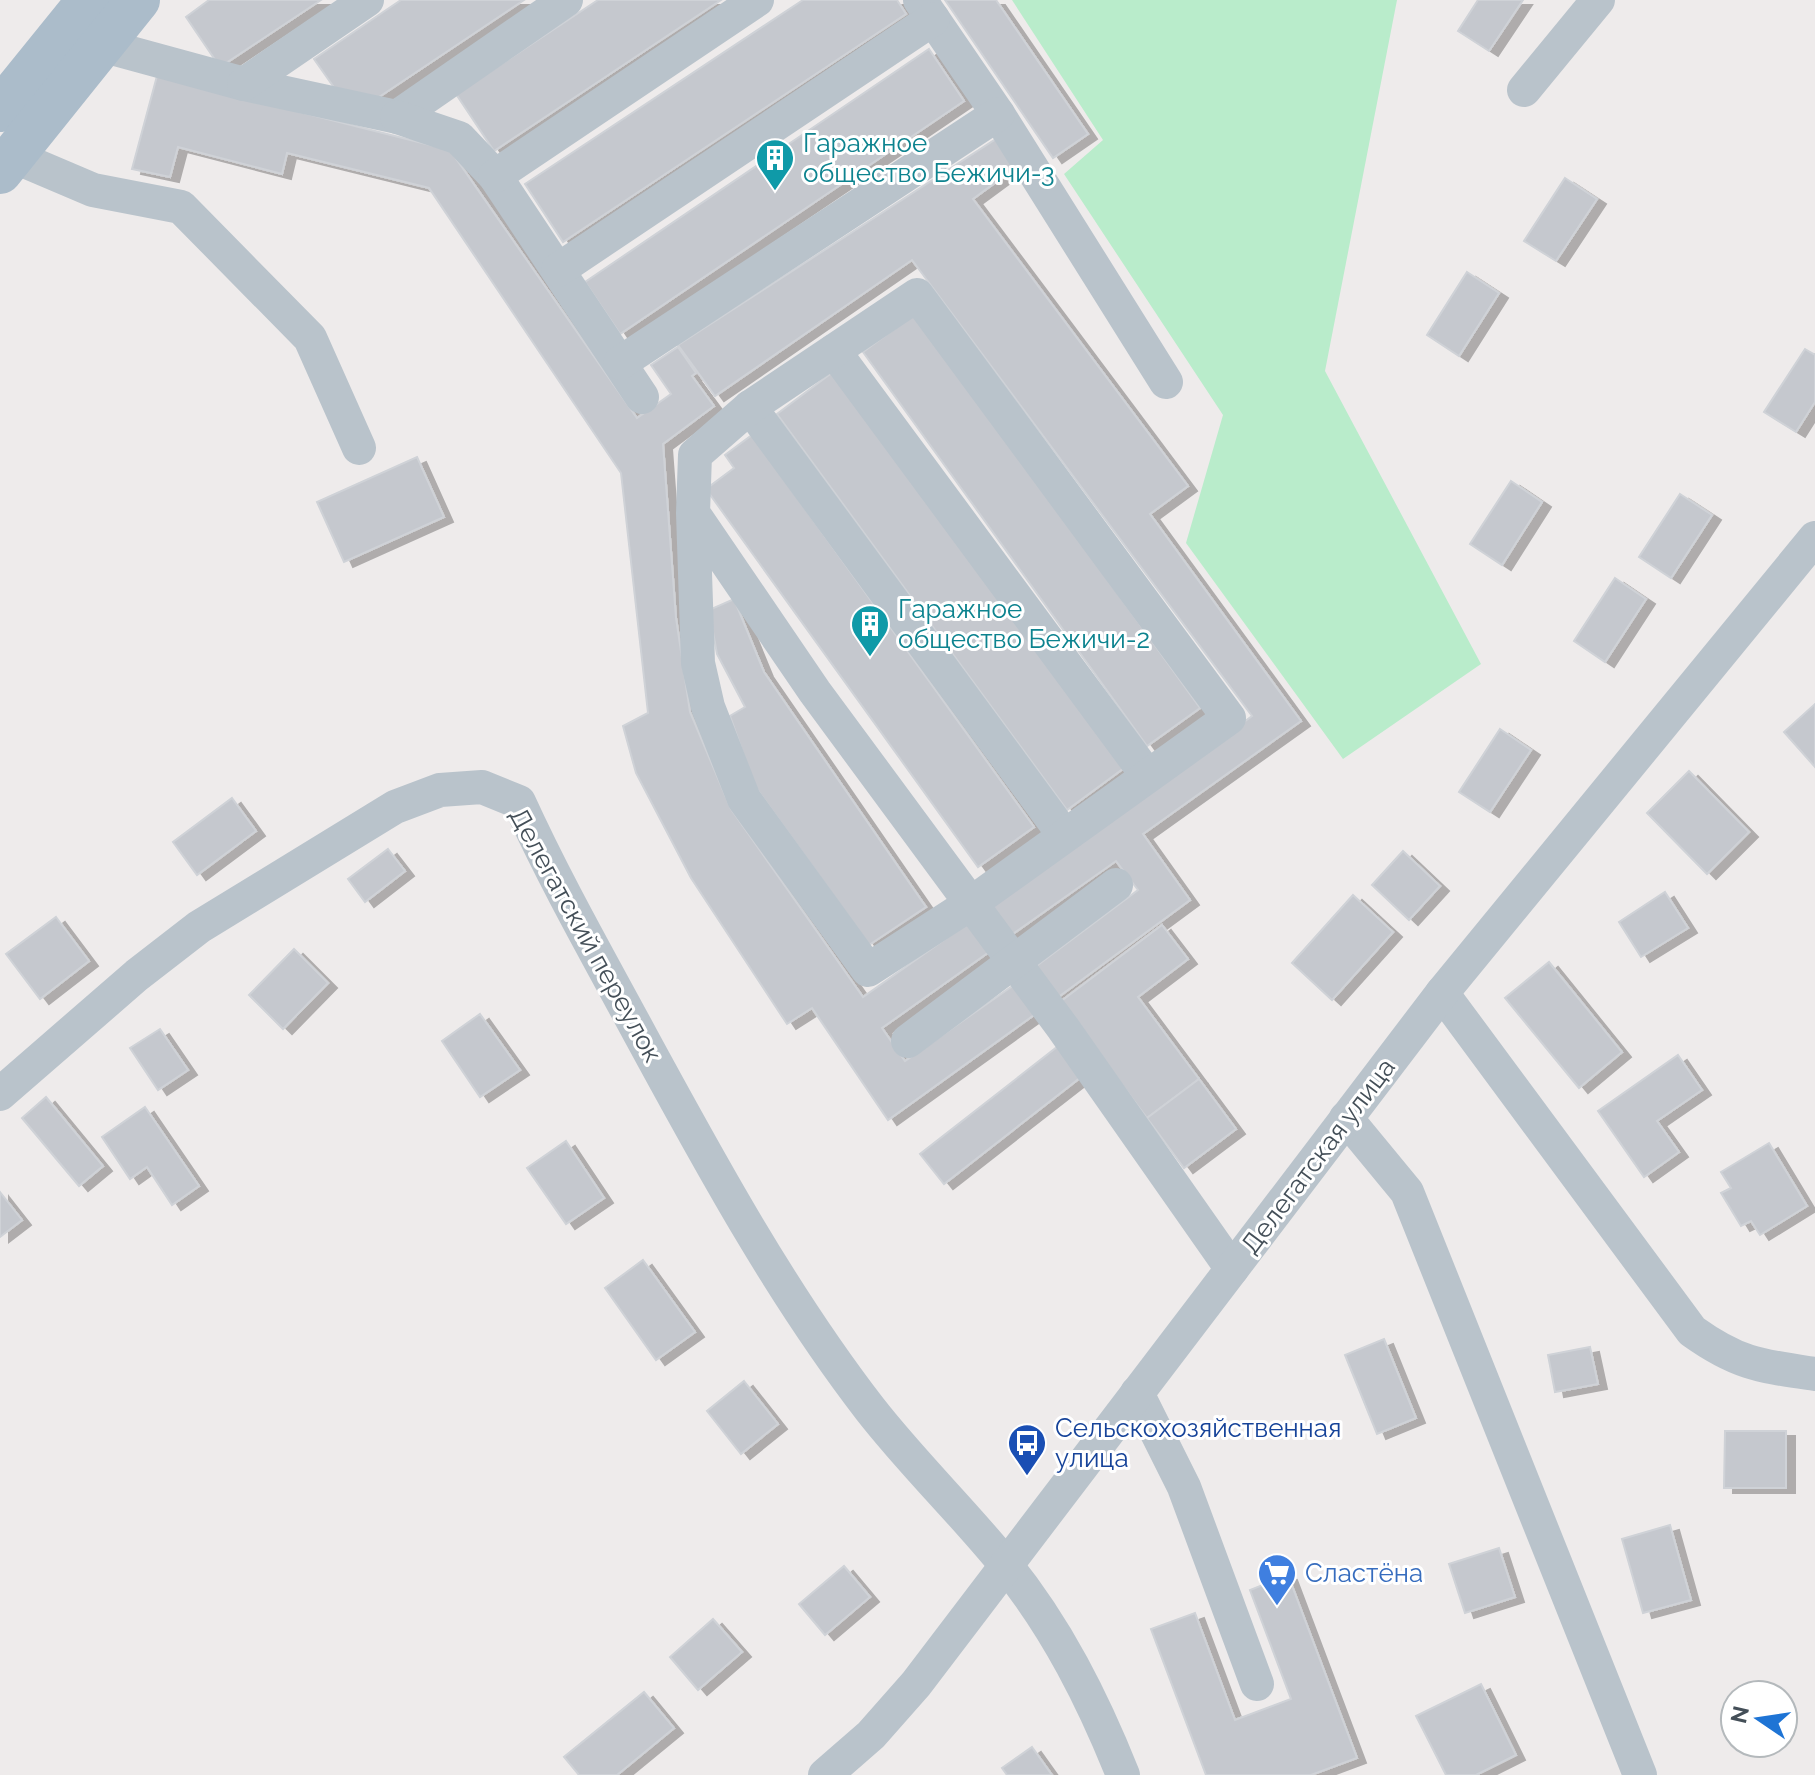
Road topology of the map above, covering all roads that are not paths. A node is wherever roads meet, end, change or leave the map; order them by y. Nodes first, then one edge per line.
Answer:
1 (138, 0) edge
2 (367, 0) edge
3 (566, 0) edge
4 (757, 0) edge
5 (1598, 0) edge
6 (927, 9) edge
7 (87, 23) edge
8 (244, 84) junction
9 (1524, 90) dead end
10 (0, 110) edge
11 (998, 114) junction
12 (397, 117) junction
13 (7, 164) edge
14 (495, 176) junction
15 (558, 270) junction
16 (834, 351) junction
17 (620, 363) junction
18 (1166, 382) dead end
19 (642, 397) dead end
20 (750, 407) junction
21 (359, 448) dead end
22 (693, 513) junction
23 (1815, 538) edge
24 (1147, 775) junction
25 (1064, 835) junction
26 (1116, 885) dead end
27 (970, 904) junction
28 (1012, 961) junction
29 (1442, 993) junction
30 (908, 1041) dead end
31 (0, 1094) edge
32 (1346, 1118) junction
33 (1232, 1269) junction
34 (1815, 1374) edge
35 (1137, 1393) junction
36 (1006, 1565) junction
37 (1257, 1684) dead end
38 (825, 1775) edge
39 (1123, 1775) edge
40 (1640, 1775) edge

1 - 7 main road
2 - 8 street
3 - 12 street
4 - 14 street
5 - 9 street
6 - 11 street
6 - 15 street
7 - 8 street
7 - 10 main road
7 - 13 main road
8 - 12 street
11 - 17 street
11 - 18 street
12 - 14 street
13 - 21 street
14 - 15 street
15 - 17 street
16 - 20 street
16 - 24 street
16 - 24 street
17 - 19 street
20 - 22 street
20 - 25 street
22 - 27 street
22 - 27 street
23 - 29 street, Делегатская улица
24 - 25 street
25 - 27 street
26 - 28 street
27 - 28 street
28 - 30 street
28 - 33 street
29 - 32 street, Делегатская улица
29 - 34 street
31 - 36 street, Делегатский переулок
32 - 33 street, Делегатская улица
32 - 40 street
33 - 35 street, Делегатская улица
35 - 36 street, Делегатская улица
35 - 37 street
36 - 38 street, Делегатская улица
36 - 39 street

